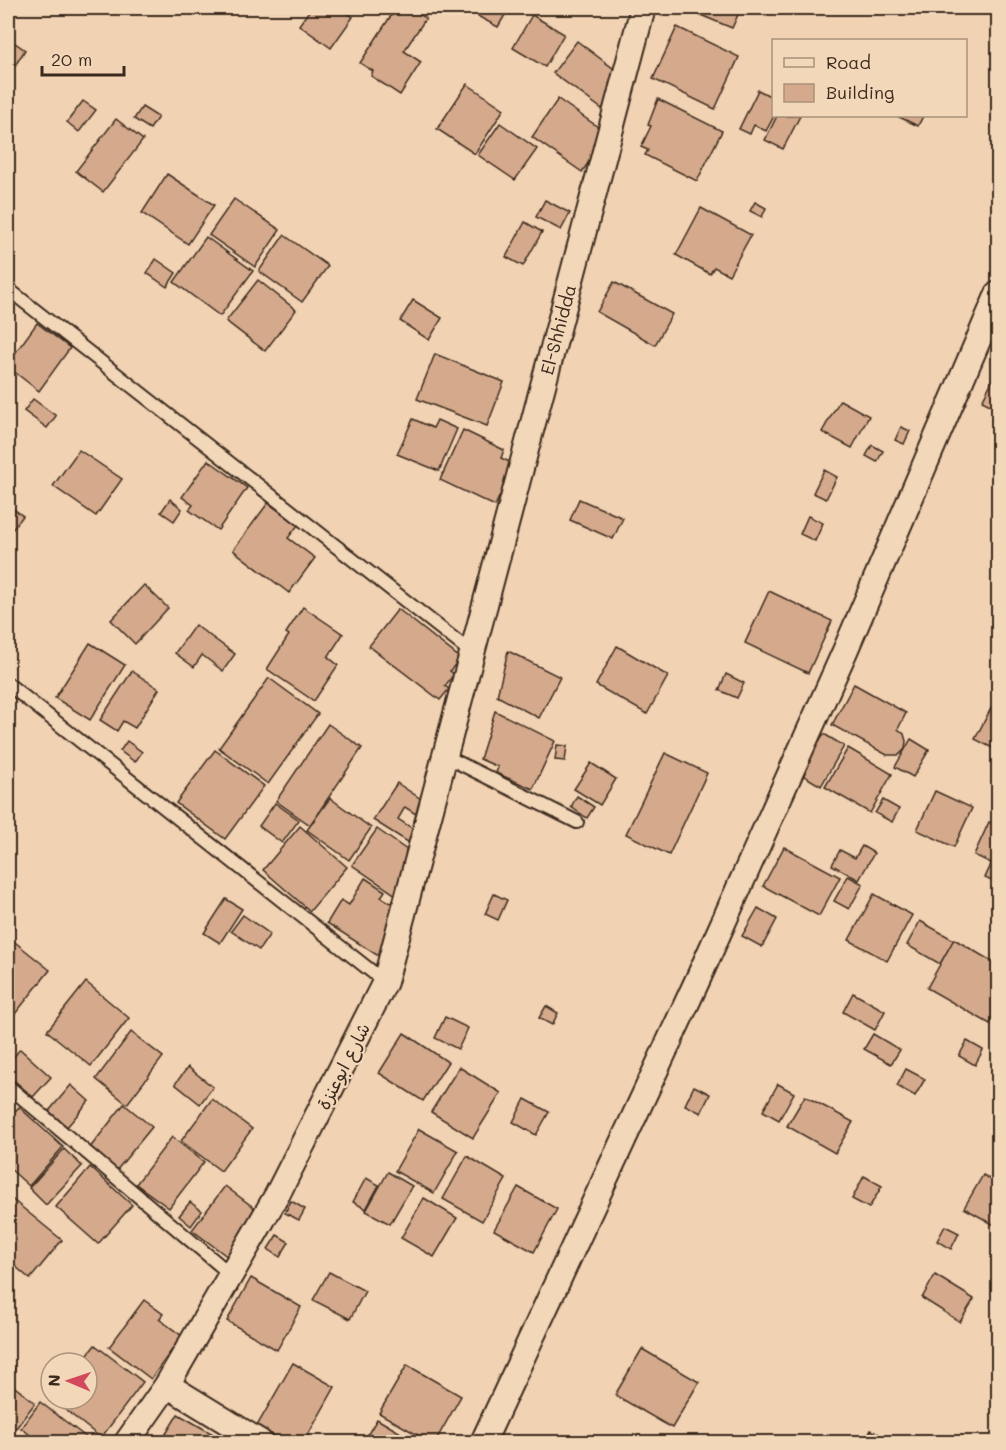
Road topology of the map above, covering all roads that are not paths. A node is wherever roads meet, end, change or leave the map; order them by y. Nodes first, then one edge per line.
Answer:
1 (643, 8) edge
2 (8, 289) edge
3 (999, 294) edge
4 (472, 652) junction
5 (8, 684) edge
6 (447, 757) junction
7 (577, 822) dead end
8 (386, 982) junction
9 (8, 1086) edge
10 (229, 1273) junction
11 (166, 1385) junction
12 (127, 1443) edge
13 (260, 1443) edge
14 (483, 1443) edge

1 - 4 street, El-Shhidda
2 - 4 lane
3 - 14 street
4 - 6 street, شارع ابوعنزة
5 - 8 lane
6 - 7 lane
6 - 8 street, شارع ابوعنزة
8 - 10 street, شارع ابوعنزة
9 - 10 lane
10 - 11 street, شارع ابوعنزة
11 - 12 street, شارع ابوعنزة
11 - 13 street

